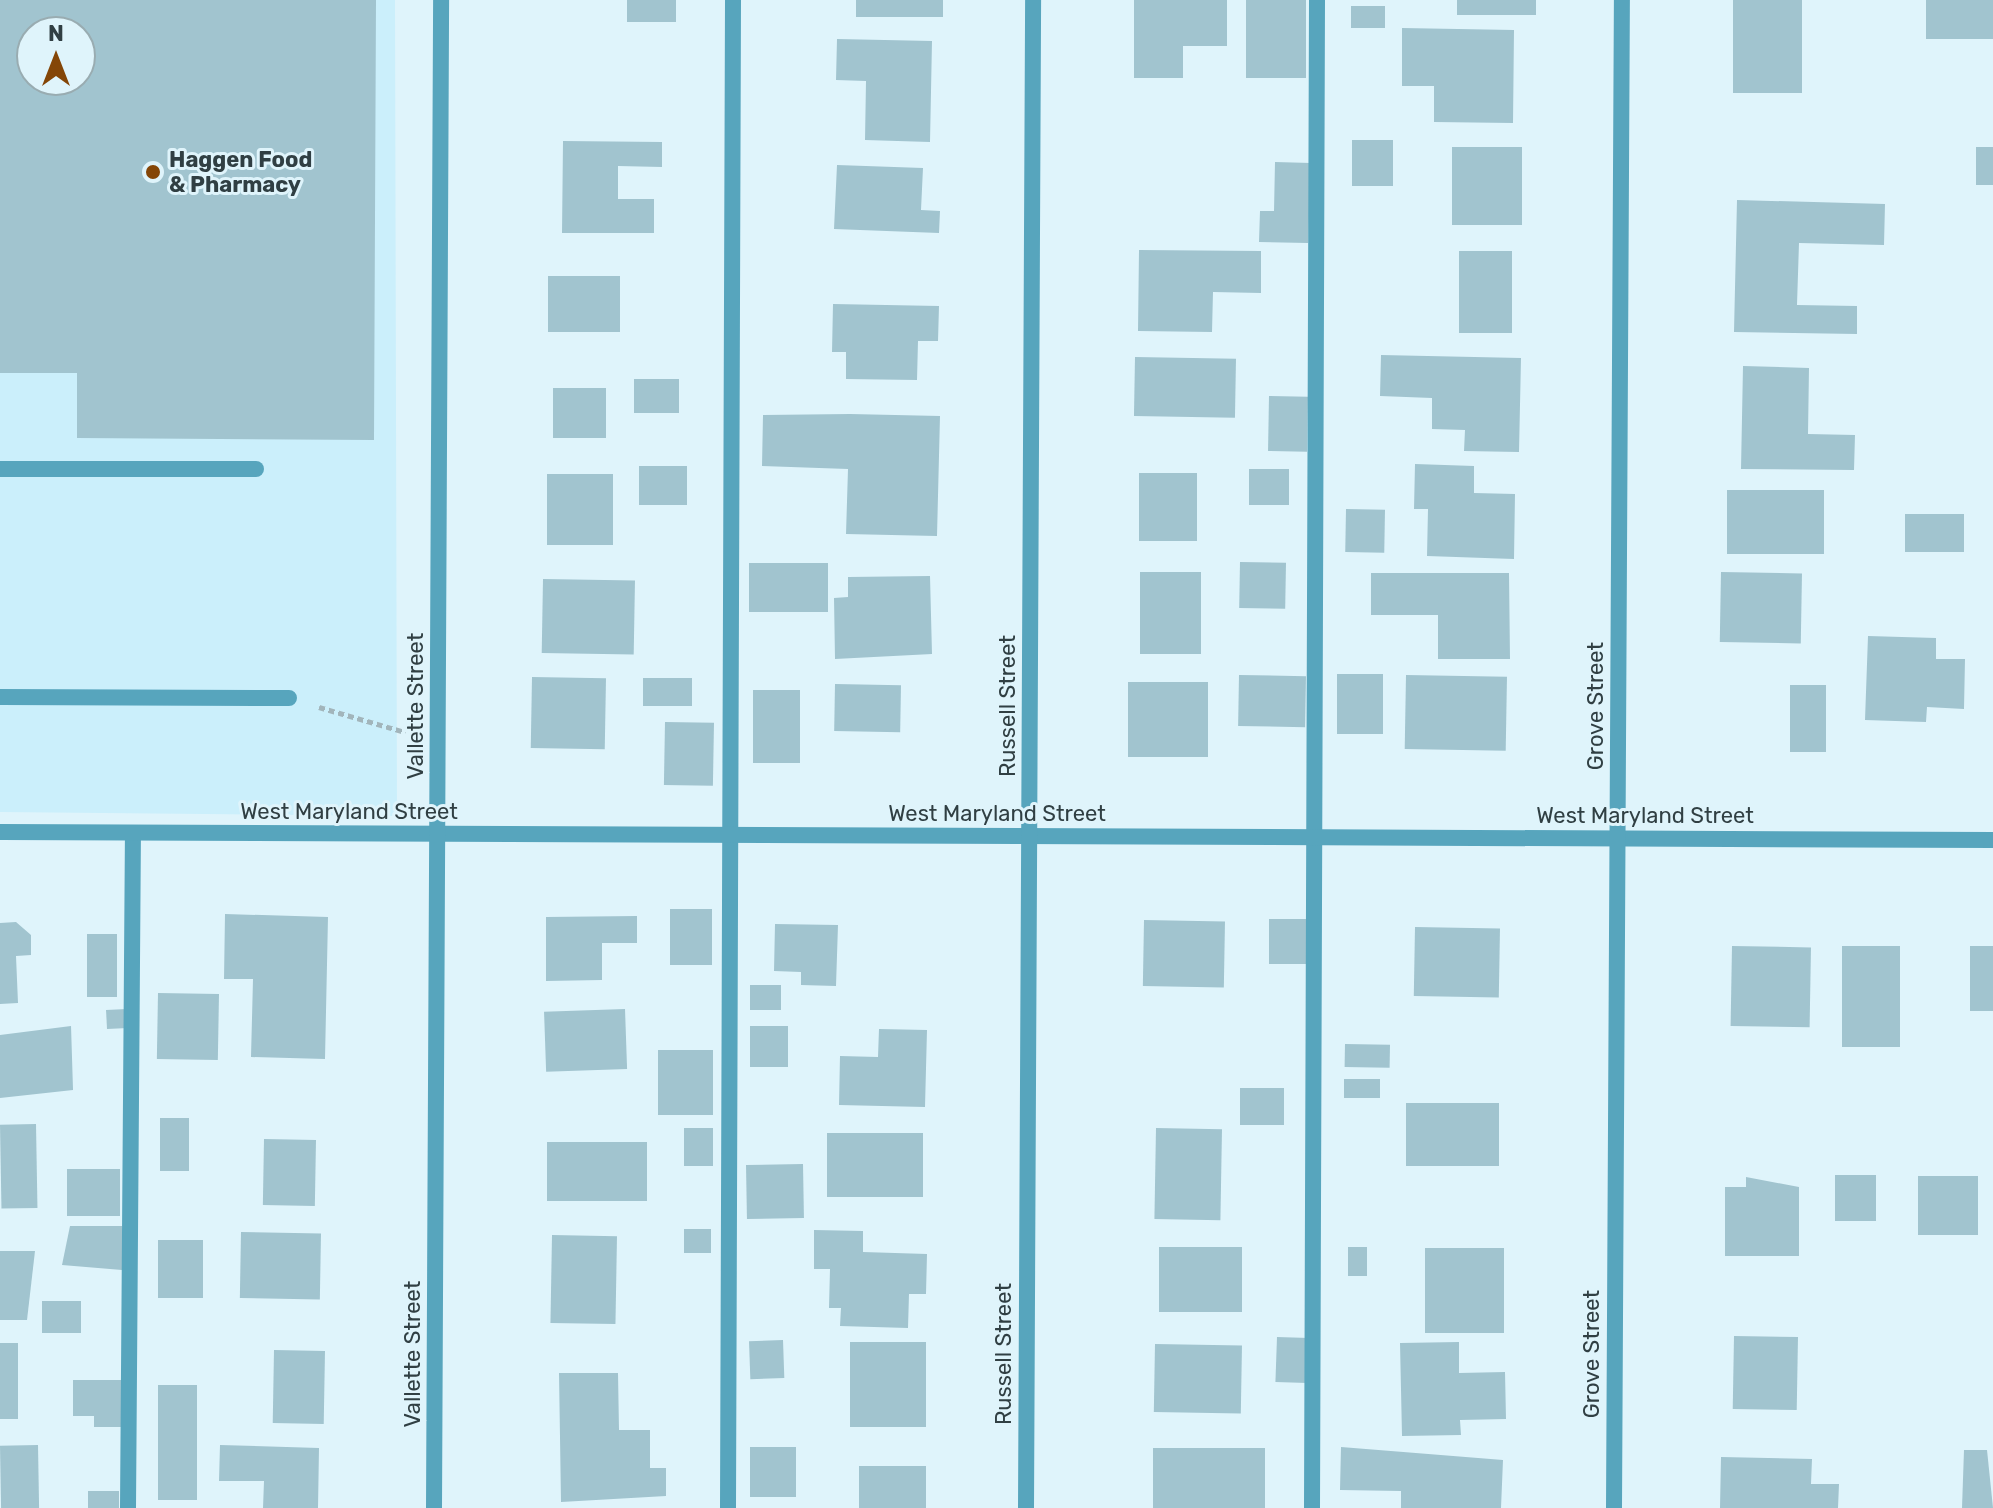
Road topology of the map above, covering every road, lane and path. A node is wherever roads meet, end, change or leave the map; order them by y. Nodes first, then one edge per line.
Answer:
1 (441, 0) edge
2 (733, 0) edge
3 (1033, 0) edge
4 (1317, 0) edge
5 (1622, 0) edge
6 (0, 469) edge
7 (256, 469) dead end
8 (0, 697) edge
9 (289, 698) joint
10 (438, 739) junction
11 (0, 832) edge
12 (133, 833) junction
13 (437, 834) junction
14 (730, 835) junction
15 (1029, 836) junction
16 (1314, 837) junction
17 (1617, 839) junction
18 (1993, 840) edge
19 (128, 1508) edge
20 (434, 1508) edge
21 (728, 1508) edge
22 (1026, 1508) edge
23 (1312, 1508) edge
24 (1614, 1508) edge

1 - 10 street, Vallette Street
2 - 14 street
3 - 15 street, Russell Street
4 - 16 street
5 - 17 street, Grove Street
6 - 7 street
8 - 9 street
9 - 10 path
10 - 13 street, Vallette Street
11 - 12 street, West Maryland Street
12 - 13 street, West Maryland Street
12 - 19 street
13 - 14 street, West Maryland Street
13 - 20 street, Vallette Street
14 - 15 street, West Maryland Street
14 - 21 street
15 - 16 street, West Maryland Street
15 - 22 street, Russell Street
16 - 17 street, West Maryland Street
16 - 23 street
17 - 18 street, West Maryland Street
17 - 24 street, Grove Street

